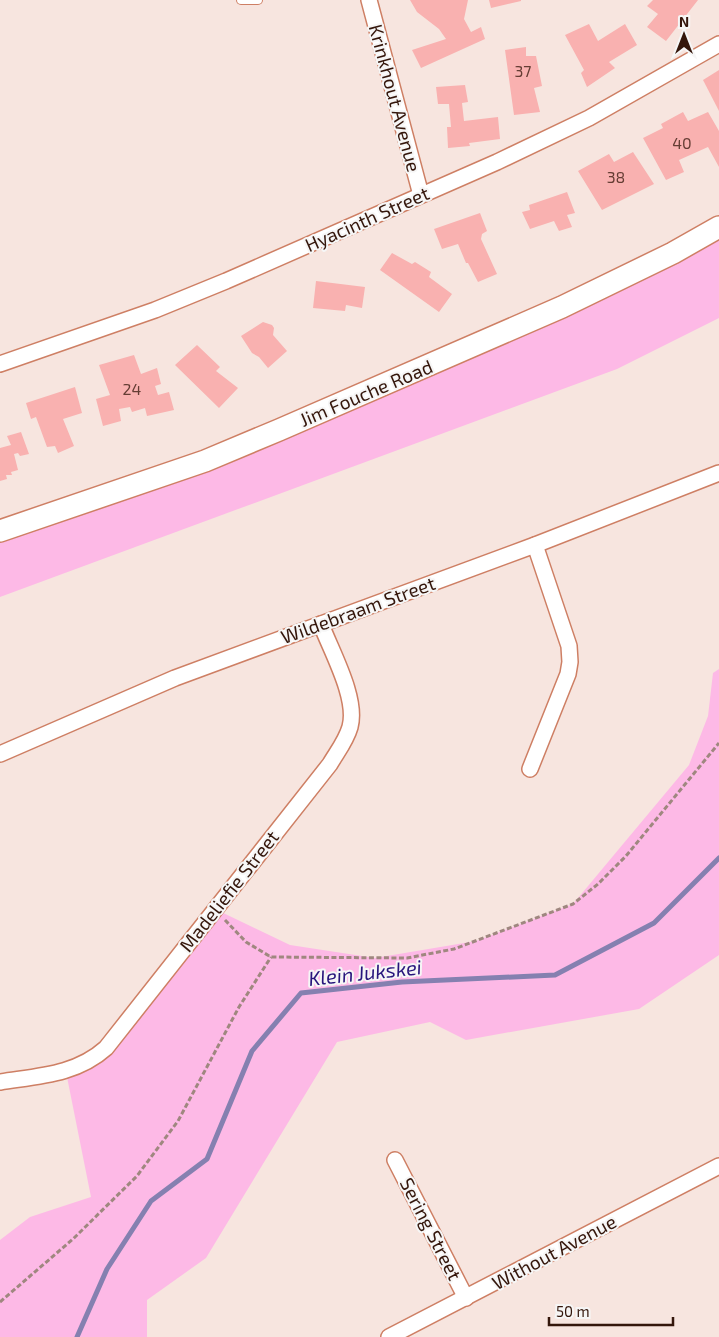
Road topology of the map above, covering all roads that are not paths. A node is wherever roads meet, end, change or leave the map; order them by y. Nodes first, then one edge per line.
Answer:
1 (241, 0) edge
2 (258, 0) edge
3 (369, 0) edge
4 (719, 44) edge
5 (421, 195) junction
6 (719, 227) edge
7 (0, 364) edge
8 (719, 472) edge
9 (0, 531) edge
10 (535, 545) junction
11 (321, 624) junction
12 (0, 754) edge
13 (530, 770) dead end
14 (0, 1082) edge
15 (395, 1160) dead end
16 (719, 1166) edge
17 (466, 1298) junction
18 (389, 1337) edge

1 - 2 lane
3 - 5 street, Krinkhout Avenue
4 - 5 street, Hyacinth Street
5 - 7 street, Hyacinth Street
6 - 9 street, Jim Fouche Road
8 - 10 street, Wildebraam Street
10 - 11 street, Wildebraam Street
10 - 13 street
11 - 12 street, Wildebraam Street
11 - 14 street, Madeliefie Street
15 - 17 street, Sering Street
16 - 17 street, Without Avenue
17 - 18 street, Without Avenue

